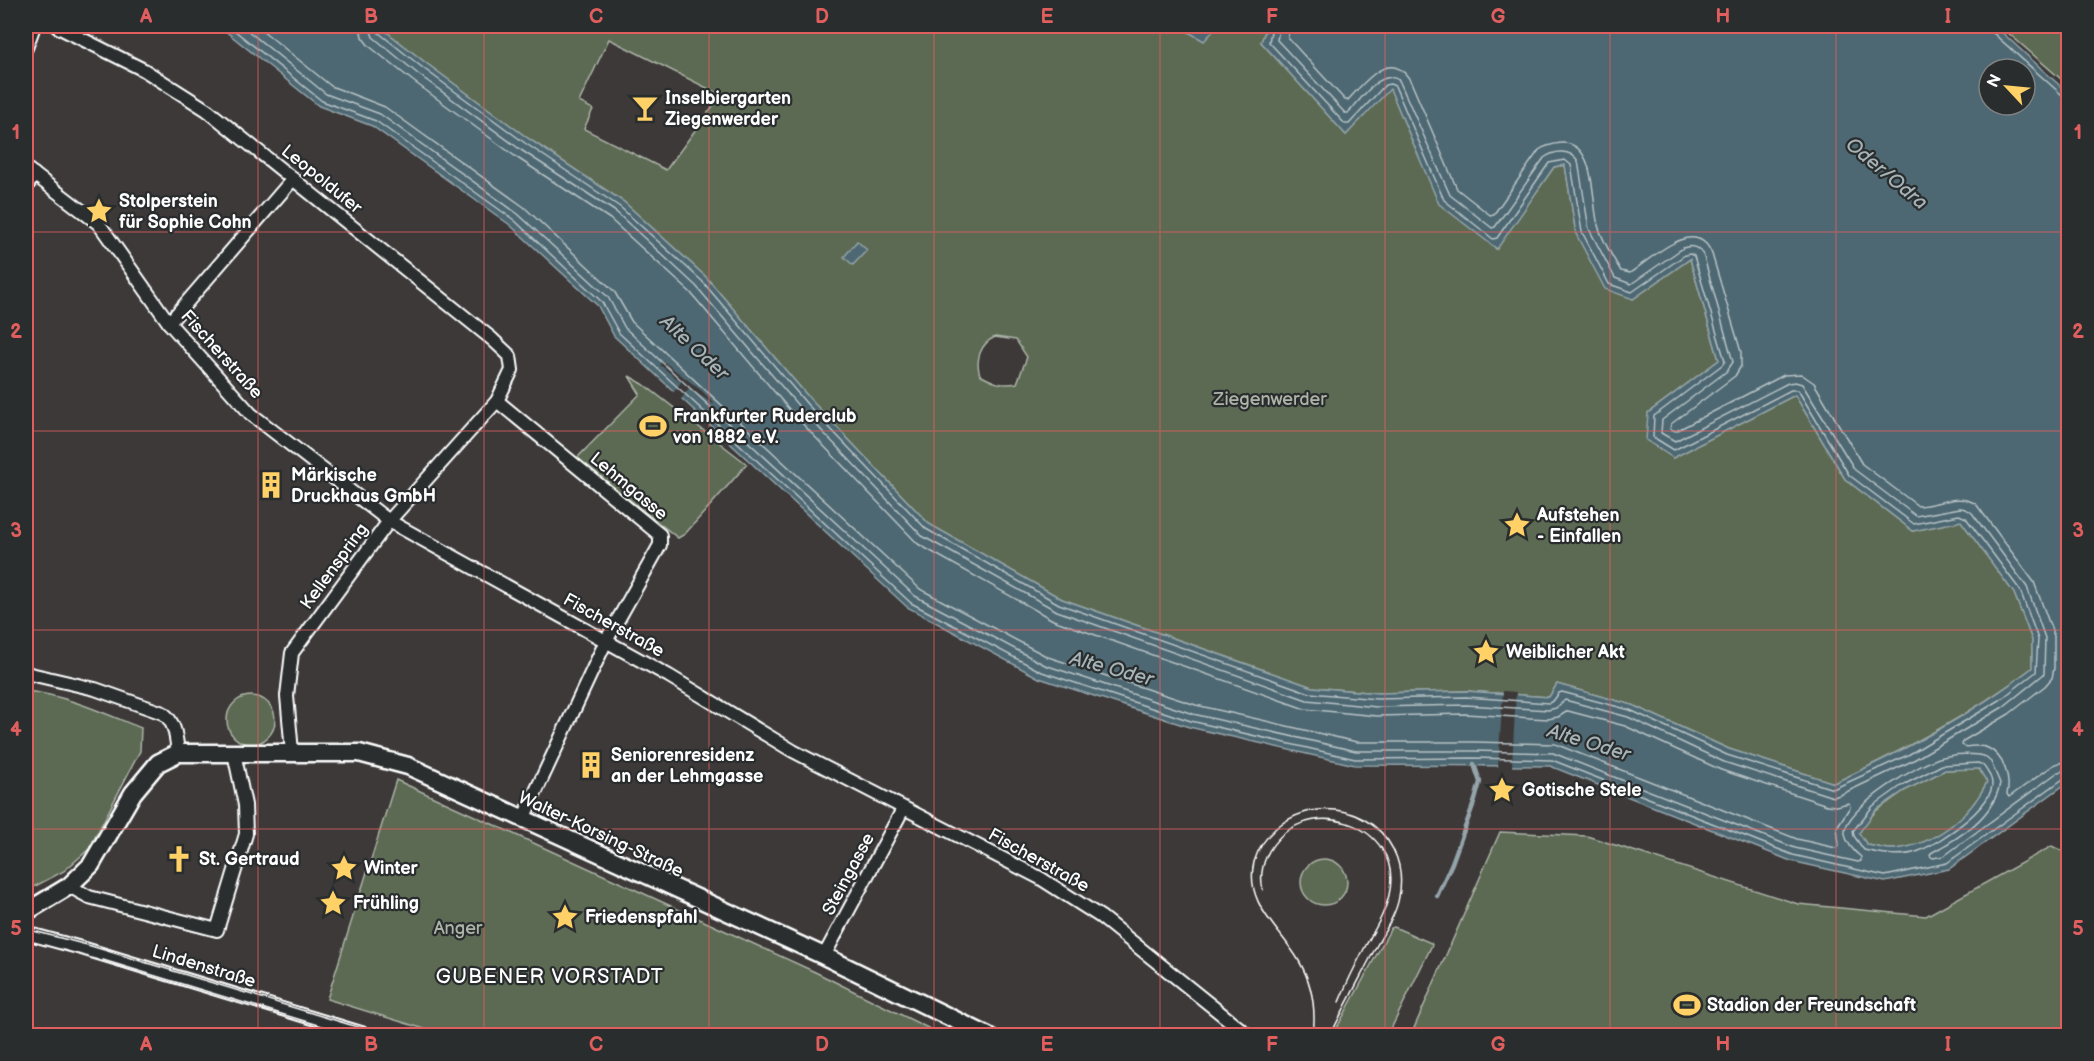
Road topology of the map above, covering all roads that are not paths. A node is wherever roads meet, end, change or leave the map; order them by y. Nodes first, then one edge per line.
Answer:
1 (34, 26) edge
2 (56, 26) edge
3 (26, 48) edge
4 (30, 171) edge
5 (293, 179) junction
6 (26, 188) edge
7 (169, 323) junction
8 (497, 401) junction
9 (389, 521) junction
10 (606, 641) junction
11 (26, 673) edge
12 (292, 752) junction
13 (178, 753) junction
14 (234, 753) junction
15 (903, 809) junction
16 (523, 819) junction
17 (69, 886) junction
18 (26, 912) edge
19 (26, 933) edge
20 (824, 956) junction
21 (370, 1035) edge
22 (988, 1035) edge
23 (1249, 1035) edge

1 - 3 street
2 - 5 street, Leopoldufer
4 - 6 street
4 - 7 street, Fischerstraße
5 - 7 street
5 - 8 street, Leopoldufer
7 - 9 street, Fischerstraße
8 - 9 street, Kellenspring
8 - 10 street, Lehmgasse
9 - 10 street, Fischerstraße
9 - 12 street, Kellenspring
10 - 15 street, Fischerstraße
10 - 16 street, Lehmgasse
11 - 13 street
12 - 14 street, Walter-Korsing-Straße
12 - 16 street, Walter-Korsing-Straße
13 - 14 street, Walter-Korsing-Straße
13 - 17 street
14 - 17 street
15 - 20 street, Steingasse
15 - 23 street, Fischerstraße
16 - 20 street, Walter-Korsing-Straße
17 - 18 street
19 - 21 street, Lindenstraße
20 - 22 street, Walter-Korsing-Straße

